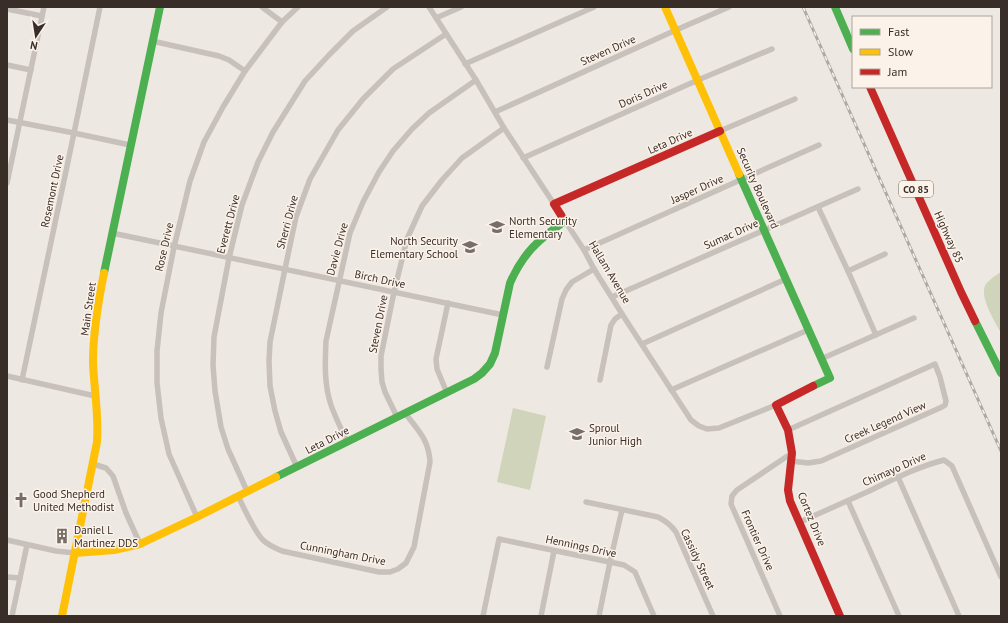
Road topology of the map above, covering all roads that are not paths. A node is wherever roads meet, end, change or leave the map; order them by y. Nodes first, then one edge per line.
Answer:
1 (44, 7) edge
2 (100, 7) edge
3 (160, 7) edge
4 (262, 7) edge
5 (298, 7) edge
6 (387, 7) edge
7 (429, 7) edge
8 (460, 7) edge
9 (594, 7) edge
10 (666, 7) edge
11 (730, 7) edge
12 (835, 7) edge
13 (7, 9) edge
14 (42, 16) junction
15 (436, 18) junction
16 (282, 22) junction
17 (676, 30) junction
18 (446, 34) junction
19 (152, 41) junction
20 (852, 47) edge
21 (772, 49) dead end
22 (465, 64) junction
23 (7, 65) edge
24 (31, 70) junction
25 (245, 71) junction
26 (476, 80) junction
27 (698, 80) junction
28 (870, 88) edge
29 (795, 99) dead end
30 (495, 112) junction
31 (7, 120) edge
32 (20, 122) junction
33 (504, 128) junction
34 (720, 131) junction
35 (74, 133) junction
36 (130, 145) junction
37 (819, 145) dead end
38 (523, 158) junction
39 (8, 175) edge
40 (742, 180) junction
41 (7, 183) edge
42 (858, 189) dead end
43 (554, 204) junction
44 (818, 207) junction
45 (565, 221) junction
46 (764, 230) junction
47 (112, 233) junction
48 (174, 247) junction
49 (584, 250) junction
50 (885, 254) dead end
51 (229, 258) junction
52 (285, 269) junction
53 (594, 269) junction
54 (848, 271) junction
55 (786, 279) junction
56 (339, 281) junction
57 (394, 292) junction
58 (612, 297) junction
59 (448, 303) junction
60 (622, 314) junction
61 (503, 315) junction
62 (914, 318) dead end
63 (808, 330) junction
64 (876, 335) junction
65 (642, 344) junction
66 (821, 359) junction
67 (547, 367) dead end
68 (1001, 373) edge
69 (7, 376) edge
70 (830, 378) joint
71 (22, 380) junction
72 (600, 380) dead end
73 (671, 390) junction
74 (447, 393) junction
75 (95, 396) junction
76 (776, 405) junction
77 (405, 413) junction
78 (397, 417) junction
79 (788, 430) junction
80 (347, 442) junction
81 (791, 457) junction
82 (93, 464) junction
83 (297, 467) junction
84 (898, 477) junction
85 (248, 491) junction
86 (238, 496) junction
87 (848, 501) junction
88 (586, 502) dead end
89 (622, 510) junction
90 (197, 517) junction
91 (800, 522) junction
92 (7, 540) edge
93 (140, 544) junction
94 (27, 545) junction
95 (554, 551) junction
96 (75, 553) junction
97 (610, 562) junction
98 (7, 577) edge
99 (1001, 577) edge
100 (20, 578) junction
101 (12, 616) edge
102 (62, 616) edge
103 (483, 616) edge
104 (540, 616) edge
105 (599, 616) edge
106 (654, 616) edge
107 (713, 616) edge
108 (780, 616) edge
109 (840, 616) edge
110 (899, 616) edge
111 (959, 616) edge

1 - 14 street
2 - 35 street, Rosemont Drive
3 - 19 street, Main Street
4 - 16 street
5 - 16 street, Rose Drive
6 - 51 street, Everett Drive
7 - 15 street, Hallam Avenue
8 - 15 street
9 - 22 street
10 - 17 street, Security Boulevard
11 - 17 street, Steven Drive
12 - 20 street
13 - 14 street
14 - 24 street
15 - 18 street, Hallam Avenue
16 - 25 street, Rose Drive
17 - 27 street, Security Boulevard
17 - 30 street, Steven Drive
18 - 22 street, Hallam Avenue
18 - 52 street, Sherri Drive
19 - 25 street
19 - 36 street, Main Street
21 - 27 street, Doris Drive
22 - 26 street, Hallam Avenue
23 - 24 street
24 - 32 street
25 - 48 street, Rose Drive
26 - 30 street, Hallam Avenue
26 - 56 street, Davie Drive
27 - 34 street, Security Boulevard
27 - 38 street, Doris Drive
28 - 68 street, Highway 85 / CO 85
29 - 34 street, Leta Drive
30 - 33 street, Hallam Avenue
31 - 32 street
32 - 35 street
32 - 39 street
33 - 38 street, Hallam Avenue
33 - 57 street, Steven Drive
34 - 40 street, Security Boulevard
34 - 43 street, Leta Drive
35 - 36 street
35 - 71 street, Rosemont Drive
36 - 47 street, Main Street
37 - 40 street, Jasper Drive
38 - 43 street, Hallam Avenue
39 - 41 street
40 - 46 street, Security Boulevard
40 - 49 street, Jasper Drive
42 - 44 street, Sumac Drive
43 - 45 street, Hallam Avenue
44 - 46 street, Sumac Drive
44 - 54 street
45 - 49 street, Hallam Avenue
45 - 61 street, Leta Drive
46 - 55 street, Security Boulevard
46 - 58 street, Sumac Drive
47 - 48 street, Birch Drive
47 - 75 street, Main Street
48 - 51 street, Birch Drive
48 - 90 street, Rose Drive
49 - 53 street, Hallam Avenue
50 - 54 street
51 - 52 street, Birch Drive
51 - 85 street, Everett Drive
52 - 56 street, Birch Drive
52 - 83 street, Sherri Drive
53 - 58 street, Hallam Avenue
53 - 67 street
54 - 64 street
55 - 63 street, Security Boulevard
55 - 65 street
56 - 57 street, Birch Drive
56 - 80 street, Davie Drive
57 - 59 street, Birch Drive
57 - 78 street, Steven Drive
58 - 60 street, Hallam Avenue
59 - 61 street, Birch Drive
59 - 74 street
60 - 65 street, Hallam Avenue
60 - 72 street
61 - 74 street, Leta Drive
62 - 64 street
63 - 66 street, Security Boulevard
63 - 73 street
64 - 66 street
65 - 73 street, Hallam Avenue
66 - 70 street, Security Boulevard
69 - 71 street
70 - 76 street, Hallam Avenue
71 - 75 street
73 - 76 street, Hallam Avenue
74 - 77 street, Leta Drive
75 - 82 street, Main Street
76 - 79 street, Cortez Drive
77 - 78 street, Leta Drive
77 - 86 street, Cunningham Drive
78 - 80 street, Leta Drive
79 - 81 street, Cortez Drive
79 - 81 street, Creek Legend View
80 - 83 street, Leta Drive
81 - 91 street, Cortez Drive
81 - 108 street, Frontier Drive
82 - 93 street
82 - 96 street, Main Street
83 - 85 street, Leta Drive
84 - 87 street, Chimayo Drive
84 - 99 street, Chimayo Drive
84 - 111 street
85 - 86 street, Leta Drive
86 - 90 street, Leta Drive
87 - 91 street, Chimayo Drive
87 - 110 street
88 - 89 street, Cassidy Street
89 - 97 street
89 - 107 street, Cassidy Street
90 - 93 street, Leta Drive
91 - 109 street, Cortez Drive
92 - 94 street, Leta Drive
93 - 96 street, Leta Drive
94 - 96 street, Leta Drive
94 - 100 street
95 - 97 street, Hennings Drive
95 - 103 street, Hennings Drive
95 - 104 street
96 - 102 street, Main Street
97 - 105 street
97 - 106 street, Hennings Drive
98 - 100 street
100 - 101 street

